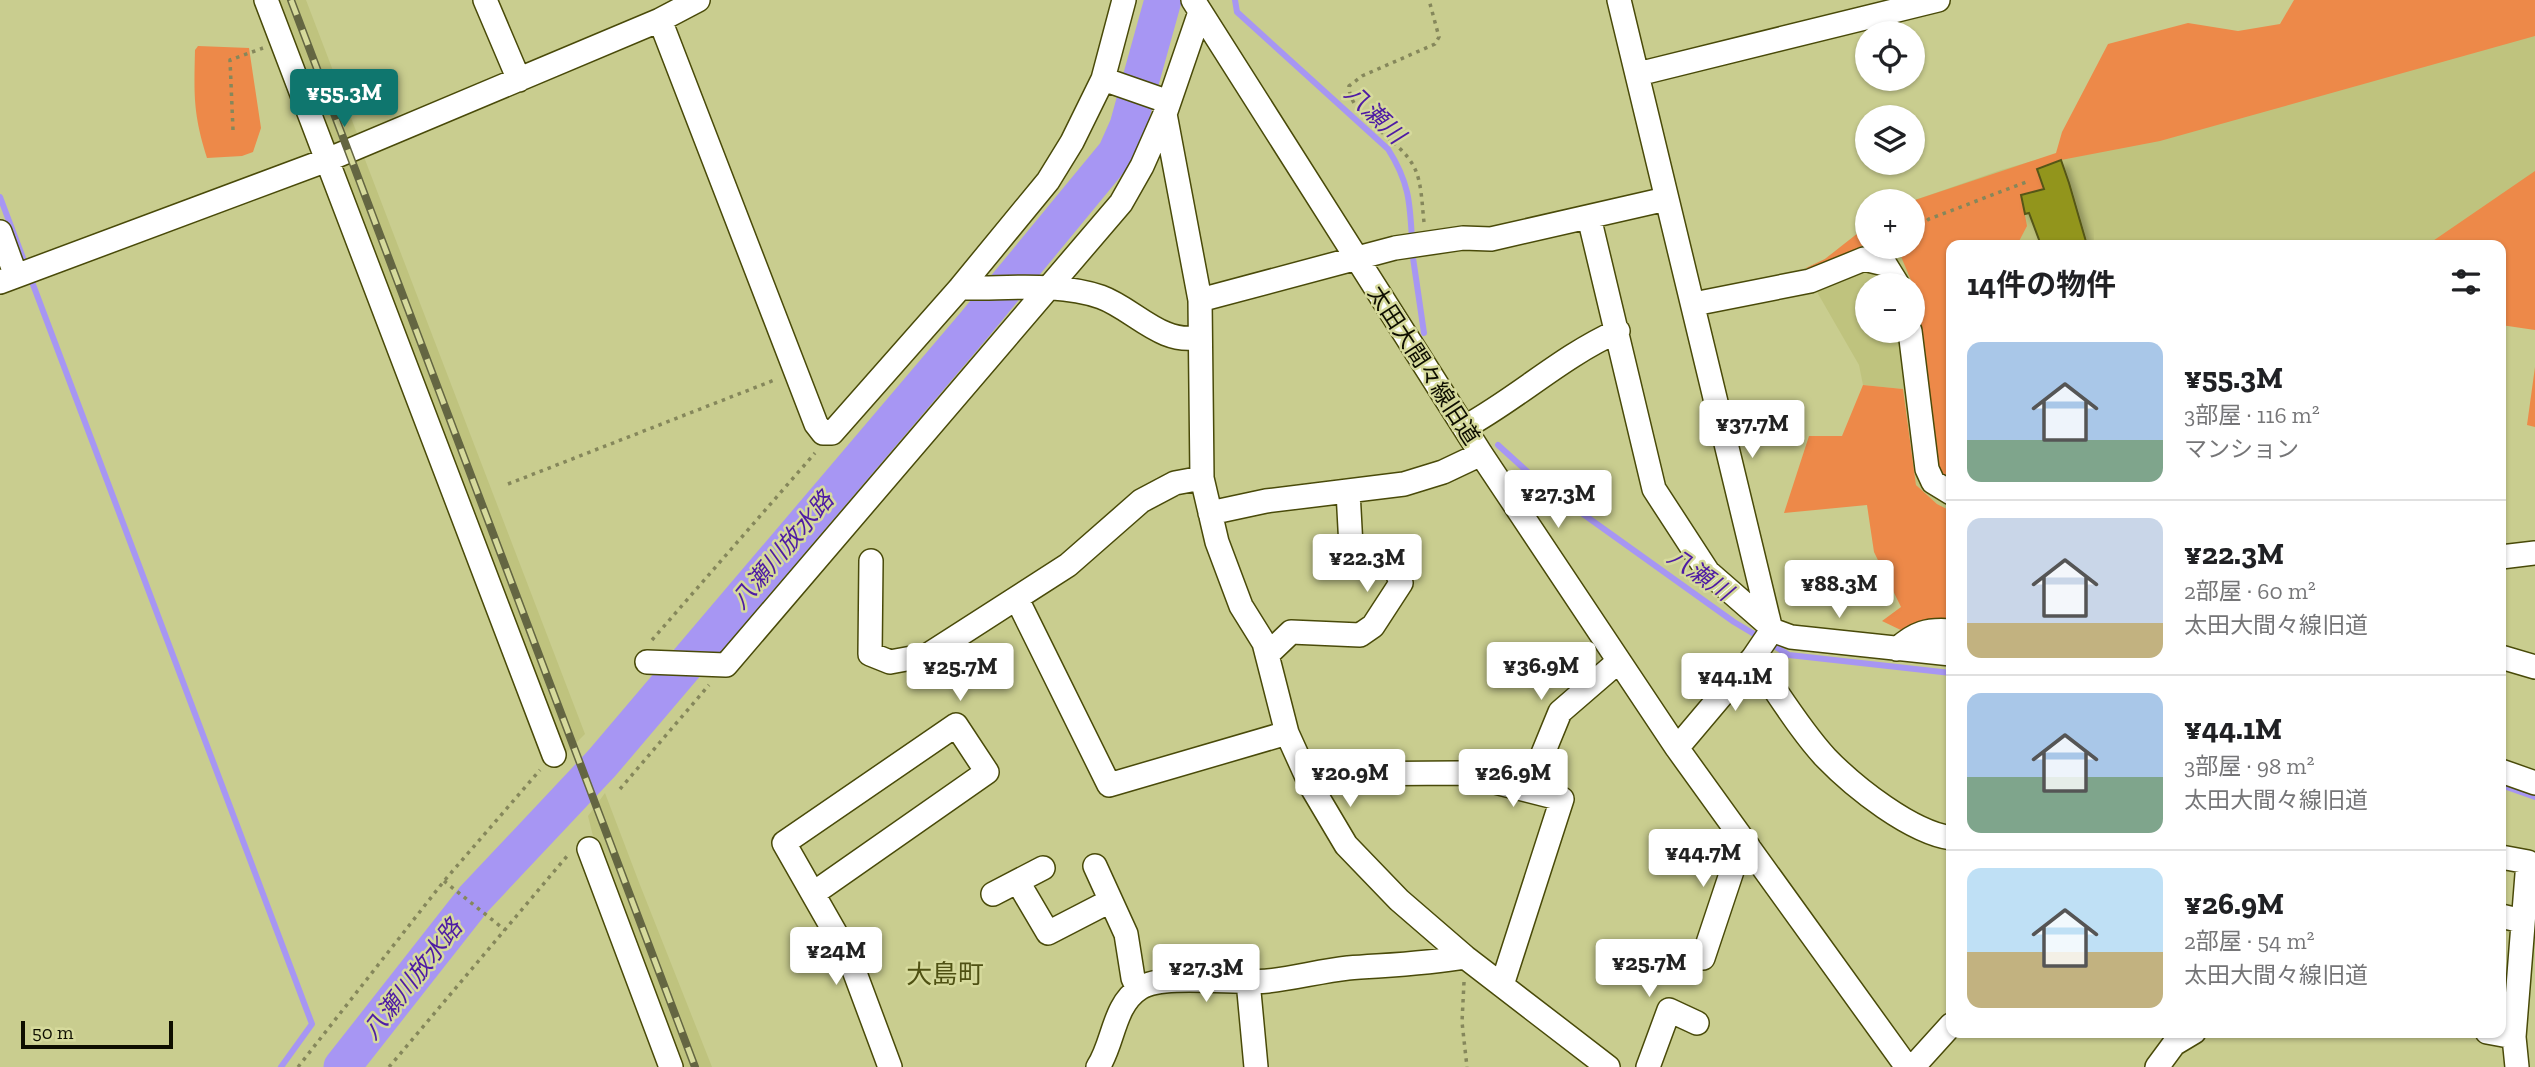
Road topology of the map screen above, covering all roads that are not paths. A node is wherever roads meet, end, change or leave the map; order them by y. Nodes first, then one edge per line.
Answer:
1 (266, 0) edge
2 (485, 0) edge
3 (698, 0) edge
4 (1124, 0) edge
5 (1619, 0) edge
6 (1938, 0) edge
7 (1195, 5) edge
8 (660, 20) junction
9 (1637, 74) junction
10 (520, 80) junction
11 (1107, 81) junction
12 (1166, 106) junction
13 (327, 160) junction
14 (1666, 198) junction
15 (1589, 217) junction
16 (0, 232) edge
17 (1355, 259) junction
18 (1891, 273) edge
19 (8, 279) edge
20 (965, 288) junction
21 (1044, 289) junction
22 (1200, 300) junction
23 (1694, 304) junction
24 (1618, 331) junction
25 (1200, 337) junction
26 (1911, 343) edge
27 (1465, 427) junction
28 (1480, 454) junction
29 (1202, 478) junction
30 (1946, 490) edge
31 (1348, 491) junction
32 (1210, 513) junction
33 (2535, 553) edge
34 (2506, 556) edge
35 (871, 561) dead end
36 (1017, 599) junction
37 (1771, 628) junction
38 (1946, 630) edge
39 (1266, 648) junction
40 (1897, 649) junction
41 (1946, 654) edge
42 (646, 655) road end
43 (1755, 655) junction
44 (2506, 658) edge
45 (1619, 661) junction
46 (2535, 667) edge
47 (1287, 733) junction
48 (1677, 748) junction
49 (554, 755) road end
50 (2506, 773) edge
51 (2535, 783) edge
52 (1311, 786) junction
53 (1528, 790) junction
54 (1946, 837) edge
55 (1748, 846) junction
56 (589, 849) road end
57 (2506, 858) edge
58 (1095, 866) dead end
59 (1043, 868) dead end
60 (1018, 881) junction
61 (814, 893) junction
62 (993, 894) dead end
63 (1110, 901) junction
64 (2512, 919) edge
65 (1465, 957) junction
66 (1703, 958) dead end
67 (2527, 972) edge
68 (1258, 981) junction
69 (1502, 985) junction
70 (1134, 994) junction
71 (1697, 1023) dead end
72 (1946, 1031) edge
73 (2506, 1036) edge
74 (2514, 1037) junction
75 (2184, 1038) edge
76 (1107, 1062) edge
77 (2522, 1066) edge
78 (671, 1067) edge
79 (890, 1067) edge
80 (1256, 1067) edge
81 (1608, 1067) edge
82 (1648, 1067) edge
83 (1907, 1067) edge
84 (1913, 1067) edge
85 (2157, 1067) edge

1 - 13 street
2 - 10 street
3 - 8 street
4 - 11 street
5 - 9 street
6 - 9 street
7 - 12 street
7 - 17 street, 太田大間々線旧道
8 - 10 street
8 - 20 street
9 - 14 street
10 - 13 street
11 - 12 street
11 - 20 street
12 - 21 street
12 - 22 street
13 - 19 street
13 - 49 street
14 - 15 street
14 - 23 street
15 - 17 street
15 - 24 street
16 - 19 street
17 - 22 street
17 - 27 street, 太田大間々線旧道
18 - 23 street
20 - 21 street
21 - 25 street
21 - 42 street
22 - 25 street
23 - 37 street
24 - 27 street
24 - 37 street
25 - 29 street
26 - 30 street
27 - 28 street, 太田大間々線旧道
28 - 31 street
28 - 45 street, 太田大間々線旧道
29 - 32 street
29 - 36 street
31 - 32 street
31 - 39 street
32 - 39 street
33 - 34 street
35 - 36 street
36 - 47 street
37 - 40 street
37 - 43 street
38 - 40 street
39 - 47 street
40 - 41 street
43 - 48 street
43 - 54 street
44 - 46 street
45 - 48 street, 太田大間々線旧道
45 - 53 street
47 - 52 street
48 - 55 street, 太田大間々線旧道
50 - 51 street
52 - 53 street
52 - 65 street
53 - 69 street
55 - 66 street
55 - 83 street, 太田大間々線旧道
56 - 78 street
57 - 64 street
58 - 63 street
59 - 60 street
60 - 62 street
60 - 63 street
61 - 61 street
61 - 79 street
63 - 70 street
64 - 67 street
65 - 68 street
65 - 69 street
67 - 74 street
68 - 70 street
68 - 80 street
69 - 81 street
70 - 76 street
71 - 82 street
72 - 84 street
73 - 74 street
74 - 77 street
75 - 85 street

